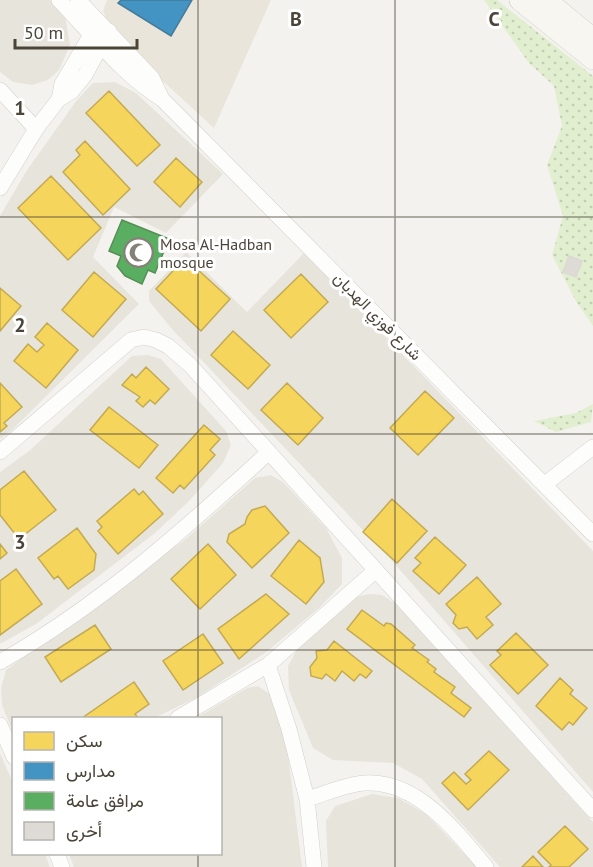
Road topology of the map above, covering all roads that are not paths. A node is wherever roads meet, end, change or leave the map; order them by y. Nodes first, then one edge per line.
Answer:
1 (59, 0) edge
2 (78, 0) edge
3 (520, 0) edge
4 (546, 0) edge
5 (98, 24) edge
6 (593, 39) edge
7 (593, 58) edge
8 (121, 68) junction
9 (85, 75) junction
10 (0, 90) edge
11 (59, 99) junction
12 (162, 99) junction
13 (36, 129) junction
14 (0, 188) edge
15 (593, 447) edge
16 (0, 452) edge
17 (269, 452) junction
18 (545, 484) junction
19 (593, 534) edge
20 (376, 570) junction
21 (0, 662) edge
22 (268, 665) junction
23 (180, 717) edge
24 (0, 725) edge
25 (12, 752) edge
26 (307, 800) junction
27 (593, 810) edge
28 (314, 867) edge
29 (486, 867) edge

1 - 5 street, شارع فوزي الهدبان
2 - 5 street, شارع فوزي الهدبان
3 - 7 street
4 - 6 street
5 - 8 street, شارع فوزي الهدبان
5 - 9 street
5 - 11 street
5 - 12 street, شارع فوزي الهدبان
8 - 9 street
8 - 12 street, شارع فوزي الهدبان
9 - 11 street
10 - 13 street
11 - 13 street
12 - 18 street, شارع فوزي الهدبان
13 - 14 street
15 - 18 street
16 - 17 street
17 - 20 street
17 - 21 street
18 - 19 street, شارع فوزي الهدبان
20 - 22 street
20 - 27 street
22 - 23 street
22 - 26 street
24 - 25 street
26 - 28 street
26 - 29 street

